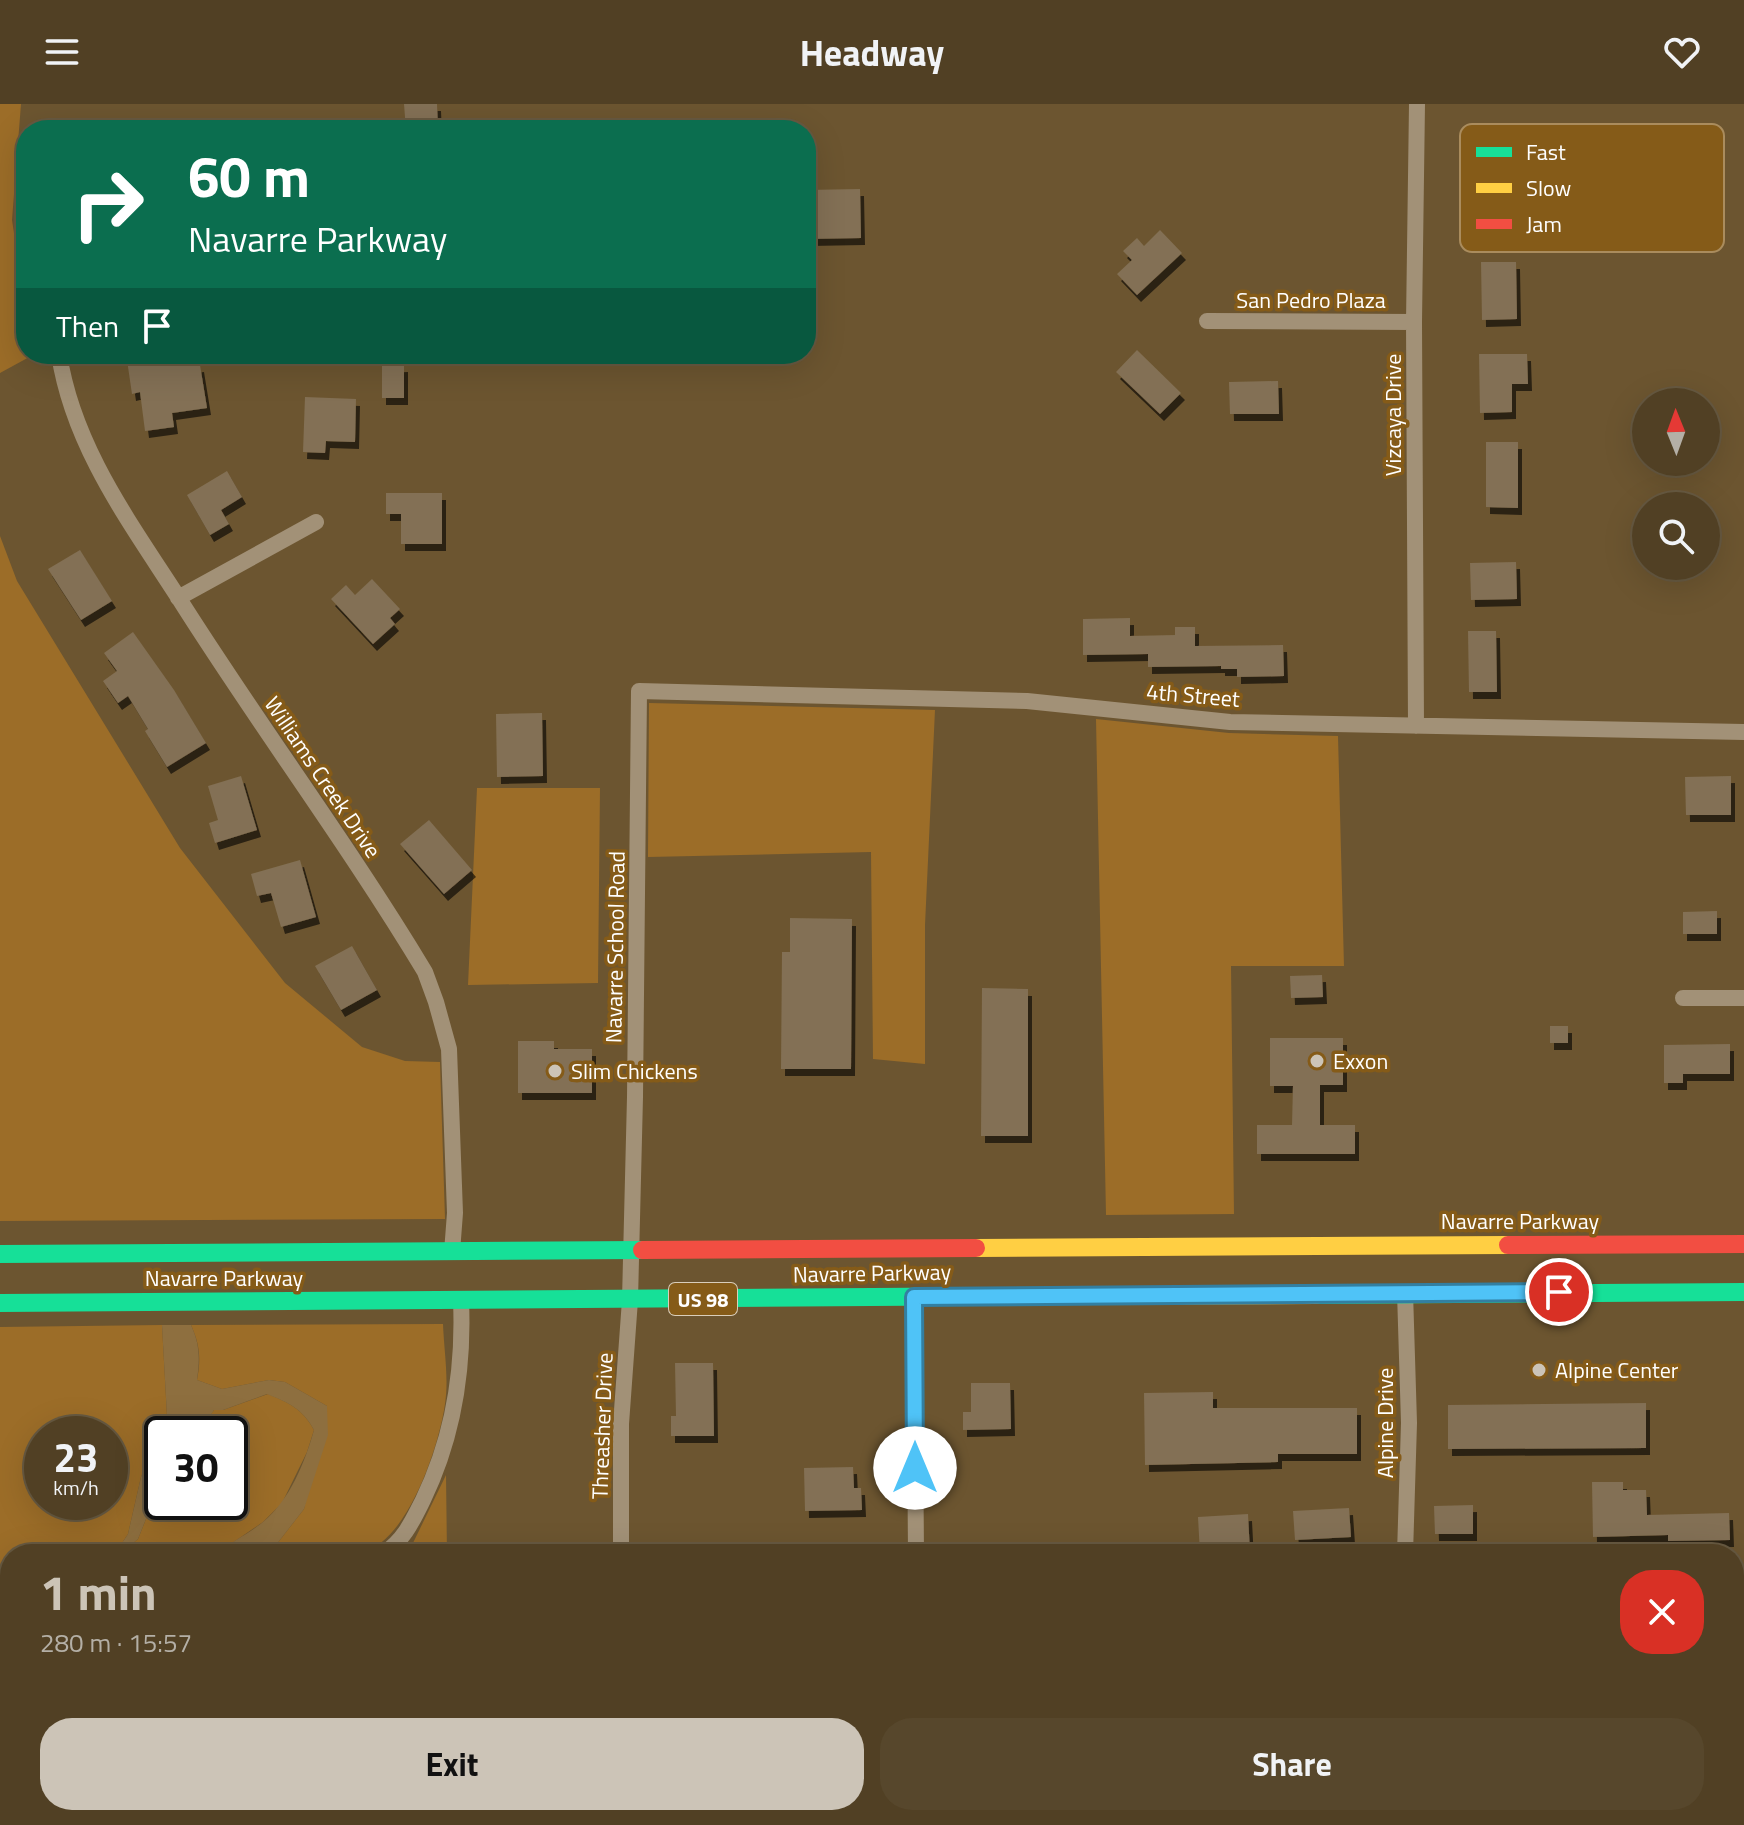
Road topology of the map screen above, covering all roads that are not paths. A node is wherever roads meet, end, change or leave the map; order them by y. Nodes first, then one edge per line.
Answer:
1 (1417, 104) edge
2 (1207, 321) dead end
3 (1414, 322) junction
4 (61, 364) edge
5 (316, 522) dead end
6 (178, 598) junction
7 (639, 691) joint
8 (1416, 726) junction
9 (1744, 732) edge
10 (1683, 998) dead end
11 (1744, 998) edge
12 (1715, 1244) junction
13 (1744, 1244) edge
14 (1374, 1246) junction
15 (632, 1250) junction
16 (452, 1252) junction
17 (0, 1254) edge
18 (1432, 1262) dead end
19 (1368, 1264) dead end
20 (1416, 1273) dead end
21 (1333, 1277) dead end
22 (1405, 1292) junction
23 (1744, 1292) edge
24 (1067, 1296) junction
25 (914, 1297) junction
26 (630, 1300) junction
27 (461, 1301) junction
28 (0, 1303) edge
29 (394, 1544) edge
30 (621, 1544) edge
31 (916, 1544) edge
32 (1405, 1544) edge

1 - 3 street, Vizcaya Drive
2 - 3 street, San Pedro Plaza
3 - 8 street, Vizcaya Drive
4 - 6 street, Williams Creek Drive
5 - 6 street
6 - 16 street, Williams Creek Drive
7 - 8 street, 4th Street
7 - 15 street, Navarre School Road
8 - 9 street, 4th Street
10 - 11 street
12 - 13 highway, Navarre Parkway / US 98
12 - 14 highway, Navarre Parkway / US 98
12 - 18 highway
14 - 15 highway, Navarre Parkway / US 98
14 - 19 highway
15 - 16 highway, Navarre Parkway / US 98
15 - 26 street, Navarre School Road
16 - 17 highway, Navarre Parkway / US 98
20 - 22 highway
21 - 24 highway
22 - 23 highway, Navarre Parkway / US 98
22 - 24 highway, Navarre Parkway / US 98
22 - 32 street, Alpine Drive
24 - 25 highway, Navarre Parkway / US 98
25 - 26 highway, Navarre Parkway / US 98
25 - 31 street
26 - 27 highway, Navarre Parkway / US 98
26 - 30 street, Threasher Drive
27 - 28 highway, Navarre Parkway / US 98
27 - 29 street

